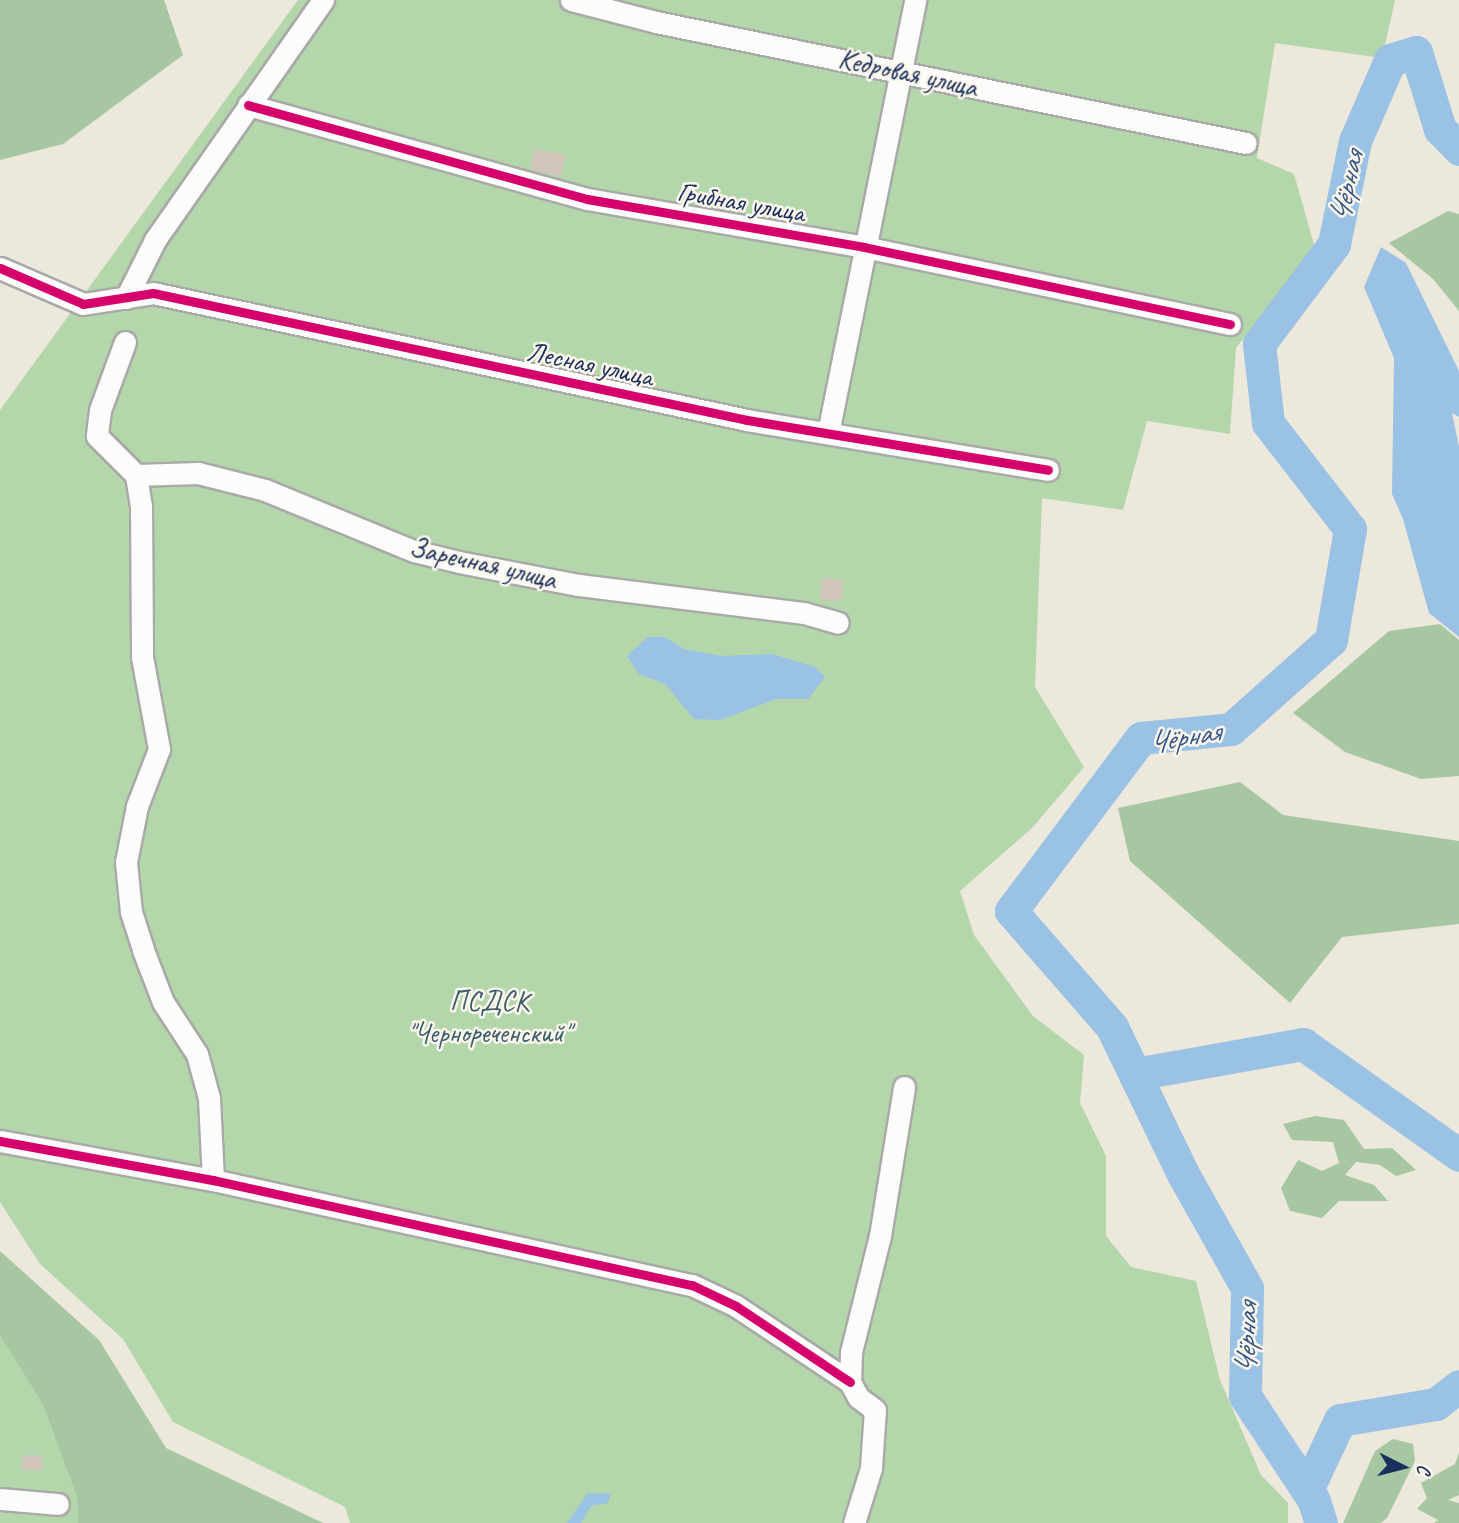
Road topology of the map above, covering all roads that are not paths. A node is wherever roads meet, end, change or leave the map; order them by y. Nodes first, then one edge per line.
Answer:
1 (323, 0) edge
2 (571, 0) edge
3 (915, 0) edge
4 (902, 72) junction
5 (248, 105) junction
6 (1246, 143) dead end
7 (864, 247) junction
8 (0, 268) edge
9 (126, 298) junction
10 (1230, 324) dead end
11 (125, 342) dead end
12 (828, 433) junction
13 (1048, 470) dead end
14 (136, 475) junction
15 (838, 623) dead end
16 (904, 1087) dead end
17 (0, 1141) edge
18 (213, 1180) junction
19 (850, 1382) junction
20 (0, 1499) edge
21 (58, 1504) dead end
22 (854, 1523) edge

1 - 5 street
2 - 4 street, Кедровая улица
3 - 4 street
4 - 6 street, Кедровая улица
4 - 7 street
5 - 7 street, Грибная улица
5 - 9 street
7 - 10 street, Грибная улица
7 - 12 street
8 - 9 street, Лесная улица
9 - 12 street, Лесная улица
11 - 14 street
12 - 13 street, Лесная улица
14 - 15 street, Заречная улица
14 - 18 street
16 - 19 street
17 - 18 street
18 - 19 street
19 - 22 street
20 - 21 street

